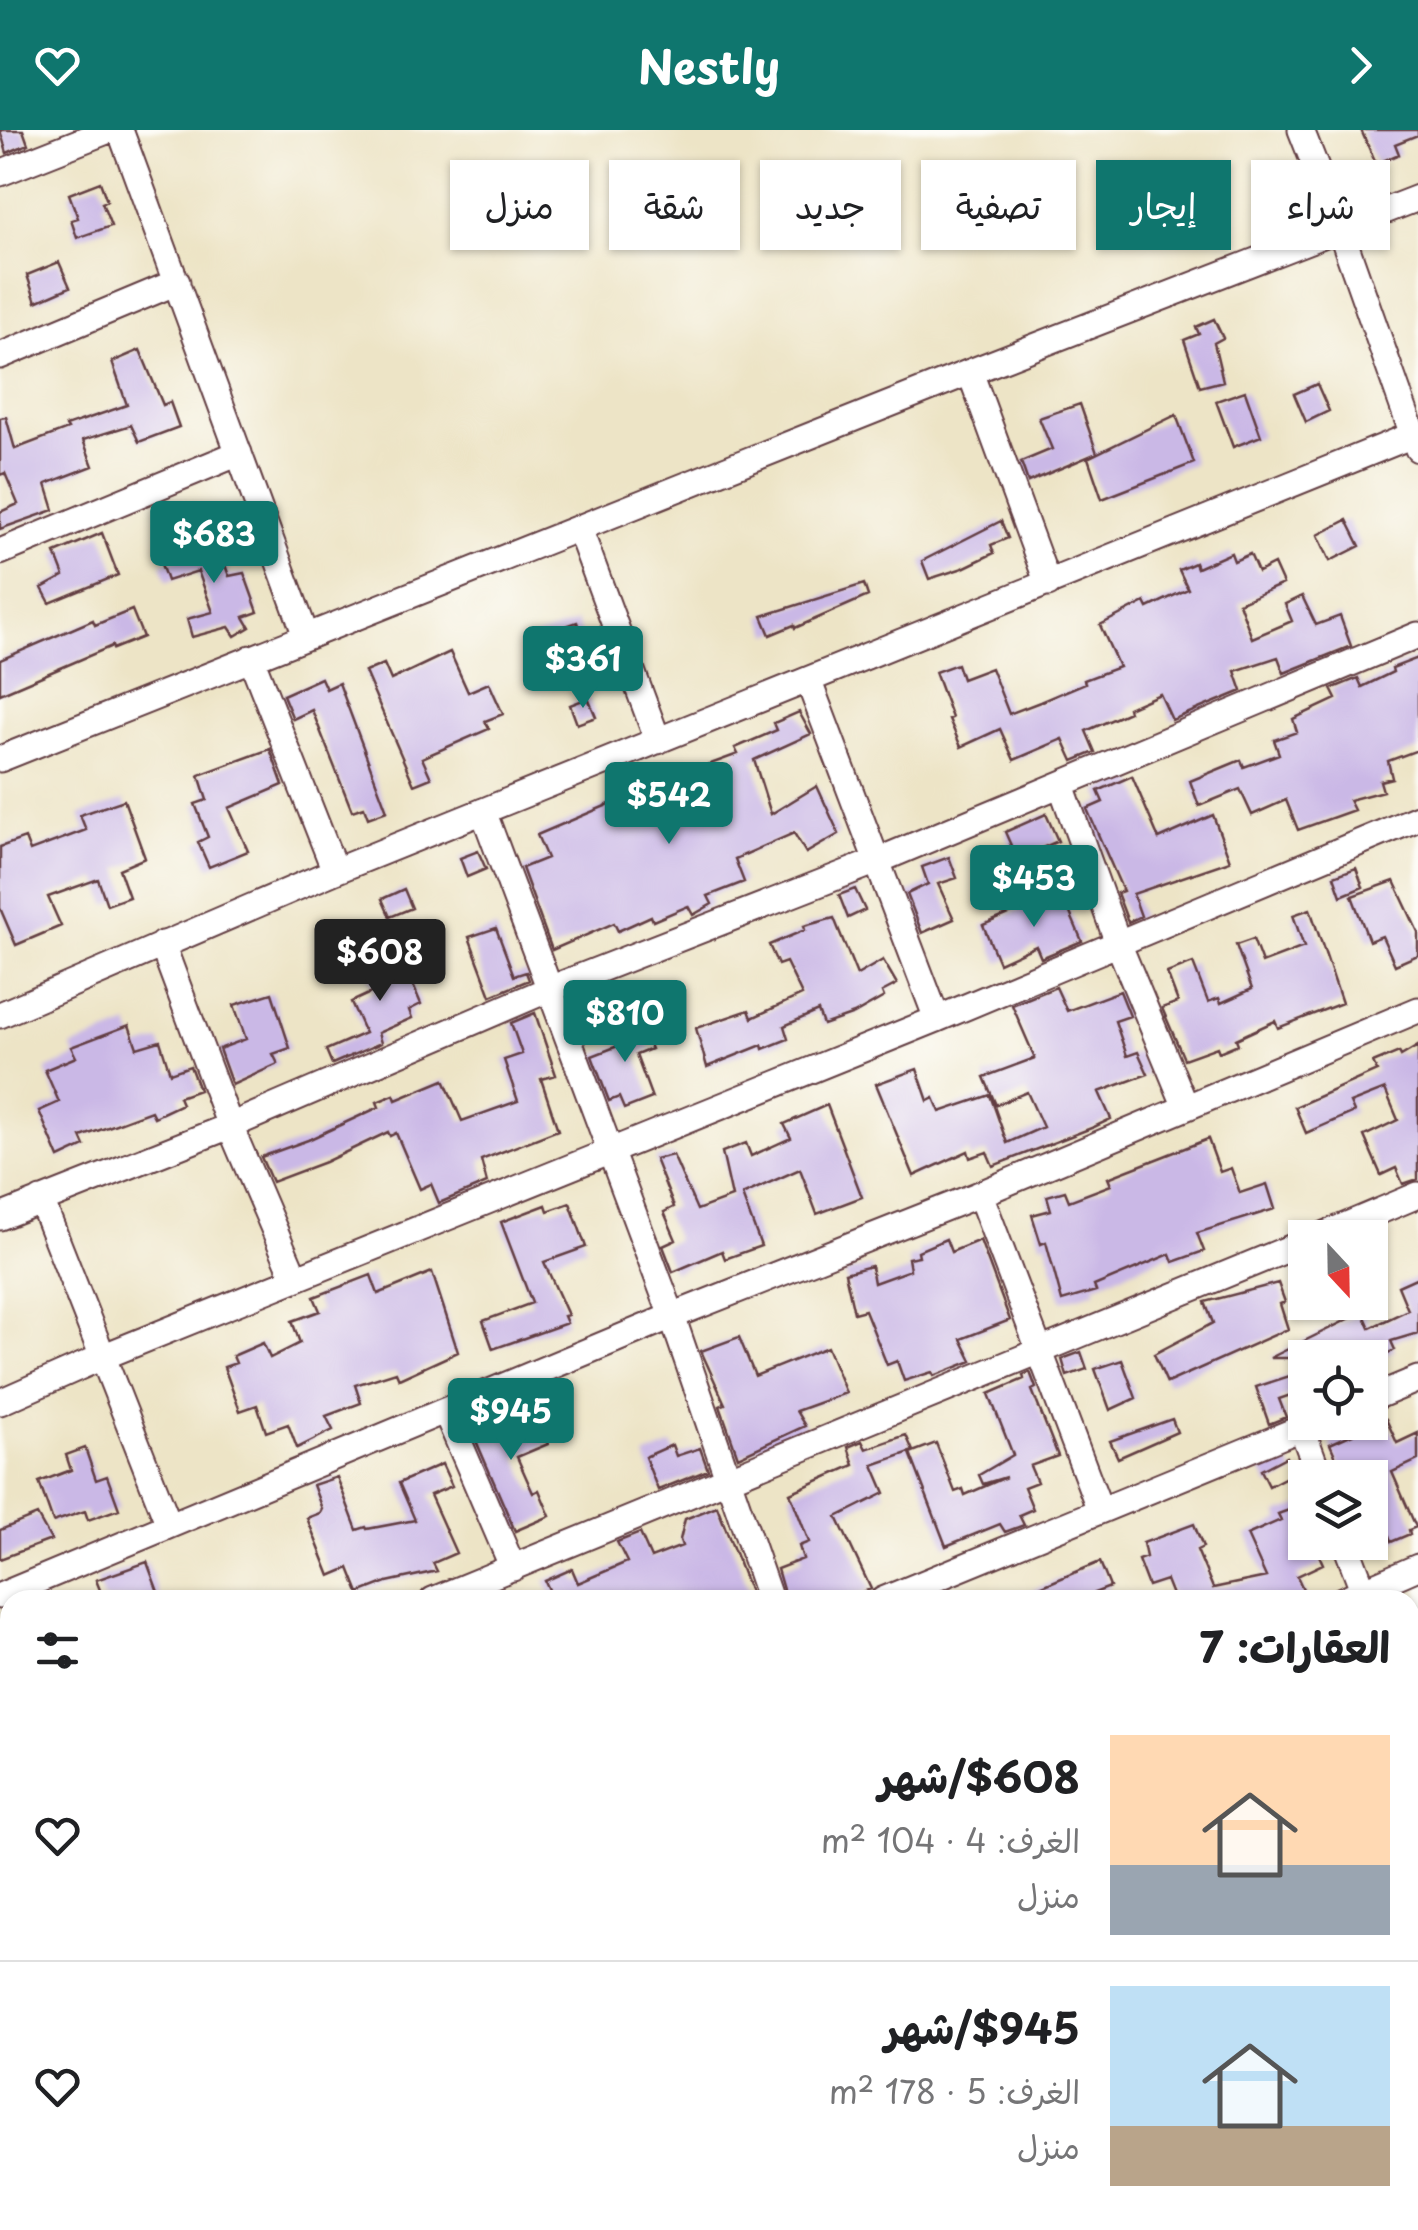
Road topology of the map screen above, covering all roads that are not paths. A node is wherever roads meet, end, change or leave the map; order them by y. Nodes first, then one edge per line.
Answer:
1 (109, 130) edge
2 (120, 130) edge
3 (1301, 130) edge
4 (1313, 160) edge
5 (0, 173) edge
6 (1418, 198) edge
7 (1390, 209) edge
8 (1286, 250) edge
9 (1348, 250) edge
10 (177, 282) junction
11 (0, 356) edge
12 (970, 372) junction
13 (1413, 426) edge
14 (239, 453) junction
15 (579, 528) junction
16 (0, 552) edge
17 (1048, 584) junction
18 (1418, 635) edge
19 (306, 636) junction
20 (252, 658) junction
21 (810, 682) junction
22 (658, 741) junction
23 (0, 759) edge
24 (1061, 786) junction
25 (483, 811) junction
26 (1418, 818) edge
27 (877, 862) junction
28 (335, 871) junction
29 (1118, 943) junction
30 (162, 944) junction
31 (547, 990) junction
32 (1418, 1010) edge
33 (0, 1015) edge
34 (937, 1019) junction
35 (1185, 1105) junction
36 (230, 1126) junction
37 (610, 1150) junction
38 (980, 1194) junction
39 (1418, 1195) edge
40 (41, 1200) junction
41 (0, 1217) edge
42 (1359, 1220) edge
43 (1288, 1249) edge
44 (294, 1278) junction
45 (672, 1316) junction
46 (1040, 1353) junction
47 (102, 1357) junction
48 (1418, 1379) edge
49 (1388, 1392) edge
50 (0, 1402) edge
51 (446, 1412) junction
52 (1288, 1434) edge
53 (729, 1478) junction
54 (1100, 1510) junction
55 (169, 1526) junction
56 (1349, 1560) edge
57 (512, 1568) junction
58 (1418, 1568) edge
59 (14, 1590) edge
60 (458, 1590) edge
61 (767, 1590) edge
62 (907, 1590) edge
63 (1355, 1590) edge
64 (1372, 1590) edge

1 - 5 street
2 - 10 street
3 - 4 street
6 - 7 street
8 - 12 street
9 - 13 street
10 - 11 street
10 - 14 street
12 - 15 street
12 - 17 street
13 - 17 street
14 - 16 street
14 - 19 street
15 - 19 street
15 - 22 street
17 - 21 street
18 - 24 street
19 - 20 street
20 - 23 street
20 - 28 street
21 - 22 street
21 - 27 street
22 - 25 street
24 - 27 street
24 - 29 street
25 - 28 street
25 - 31 street
26 - 29 street
27 - 31 street
27 - 34 street
28 - 30 street
29 - 34 street
29 - 35 street
30 - 33 street
30 - 36 street
31 - 36 street
31 - 37 street
32 - 35 street
34 - 37 street
35 - 38 street
36 - 40 street
36 - 44 street
37 - 44 street
37 - 45 street
38 - 45 street
38 - 46 street
39 - 42 street
40 - 41 street
40 - 47 street
43 - 46 street
44 - 47 street
45 - 51 street
45 - 53 street
46 - 53 street
46 - 54 street
47 - 50 street
47 - 55 street
48 - 49 street
51 - 55 street
51 - 57 street
52 - 54 street
53 - 57 street
53 - 61 street
54 - 62 street
55 - 59 street
56 - 63 street
57 - 60 street
58 - 64 street

